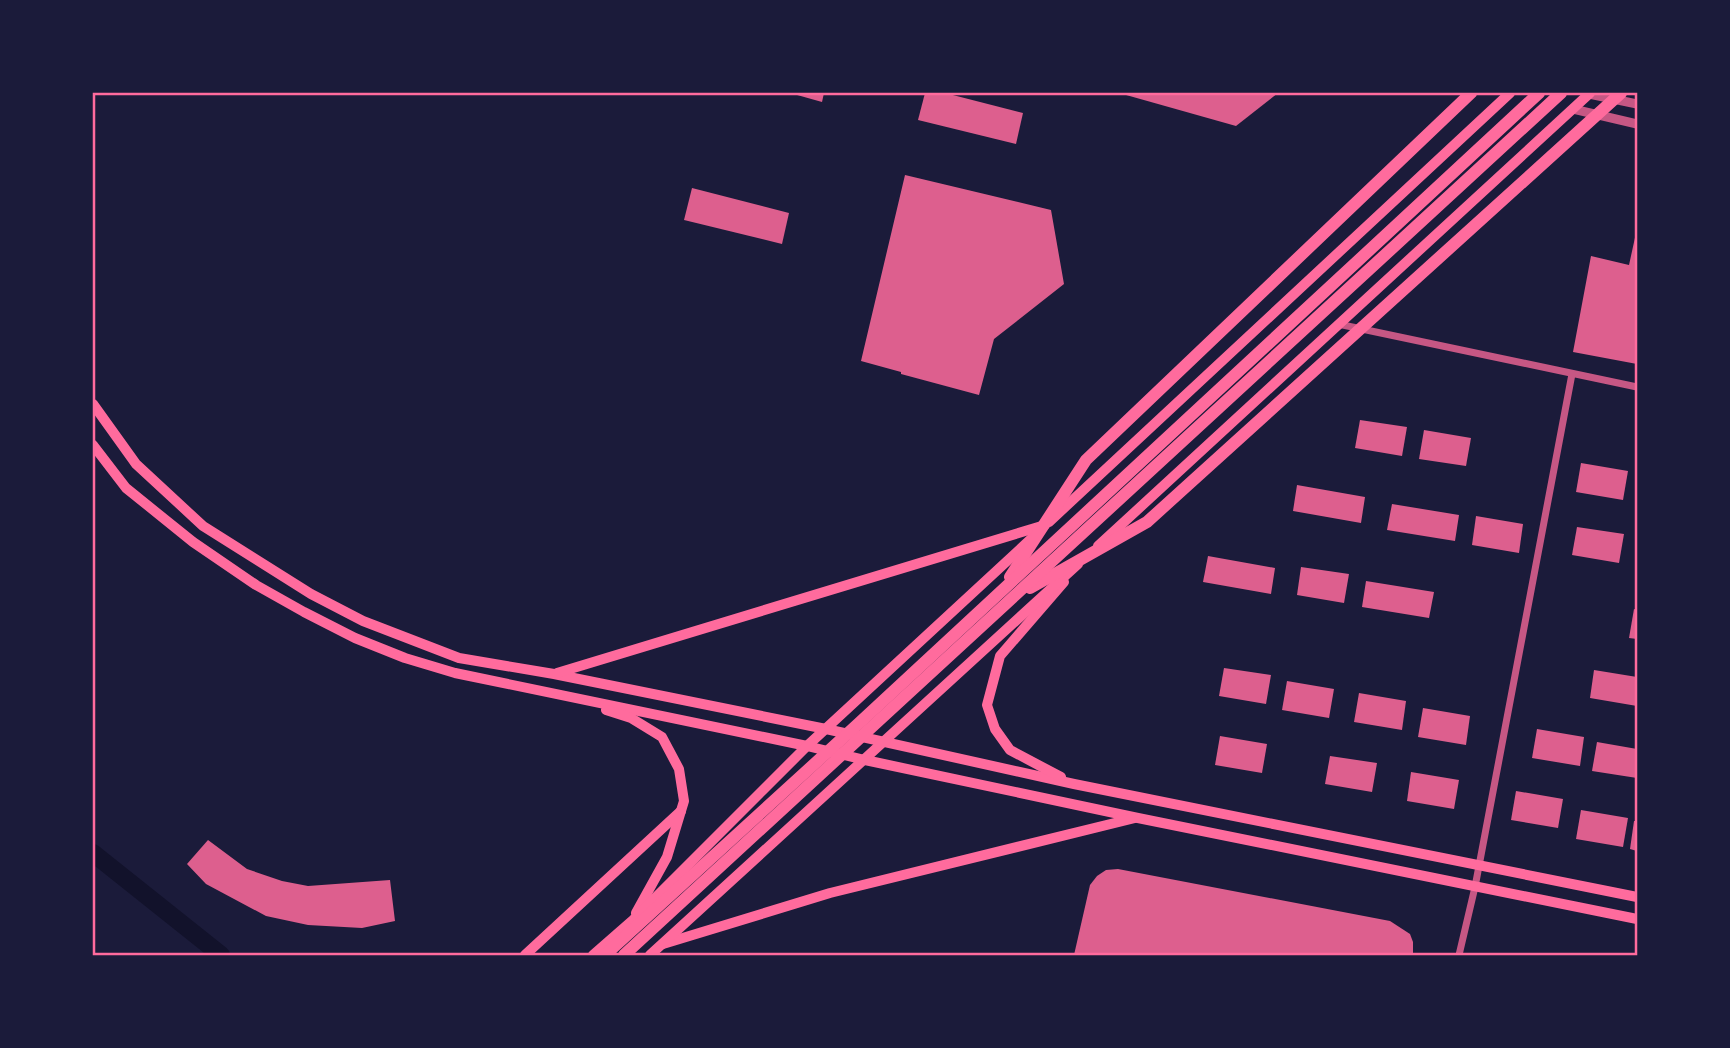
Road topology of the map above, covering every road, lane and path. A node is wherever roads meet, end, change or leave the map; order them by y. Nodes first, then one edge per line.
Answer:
1 (1471, 93) edge
2 (1510, 93) edge
3 (1539, 93) edge
4 (1561, 93) edge
5 (1590, 93) edge
6 (1620, 93) edge
7 (1637, 104) edge
8 (1573, 109) junction
9 (1637, 124) edge
10 (1338, 324) junction
11 (1572, 374) junction
12 (1637, 387) edge
13 (93, 404) edge
14 (93, 445) edge
15 (1045, 525) junction
16 (1085, 559) junction
17 (1005, 596) junction
18 (554, 674) junction
19 (555, 694) junction
20 (825, 729) junction
21 (883, 743) junction
22 (807, 746) junction
23 (865, 760) junction
24 (1074, 784) junction
25 (681, 810) junction
26 (1138, 818) junction
27 (1479, 866) junction
28 (1475, 887) junction
29 (1637, 897) edge
30 (1637, 919) edge
31 (633, 920) junction
32 (663, 944) junction
33 (525, 955) edge
34 (593, 955) edge
35 (605, 955) edge
36 (624, 955) edge
37 (650, 955) edge
38 (1459, 955) edge

1 - 17 highway
2 - 15 main road
3 - 17 highway
4 - 17 highway
5 - 7 street
5 - 8 main road
6 - 17 highway
8 - 9 street
8 - 10 main road
10 - 11 street
10 - 16 main road
11 - 12 street
11 - 27 street
13 - 18 main road
14 - 19 main road
15 - 18 main road
15 - 20 main road
16 - 21 main road
16 - 24 main road
17 - 35 highway
17 - 36 highway
18 - 20 main road
19 - 22 main road
19 - 25 main road
20 - 21 main road
20 - 22 main road
21 - 23 main road
21 - 24 main road
22 - 23 main road
22 - 31 main road
23 - 26 main road
23 - 32 main road
24 - 27 main road
25 - 31 main road
25 - 33 main road
26 - 28 main road
26 - 32 main road
27 - 28 street
27 - 29 main road
28 - 30 main road
28 - 38 street
31 - 34 main road
32 - 37 main road

